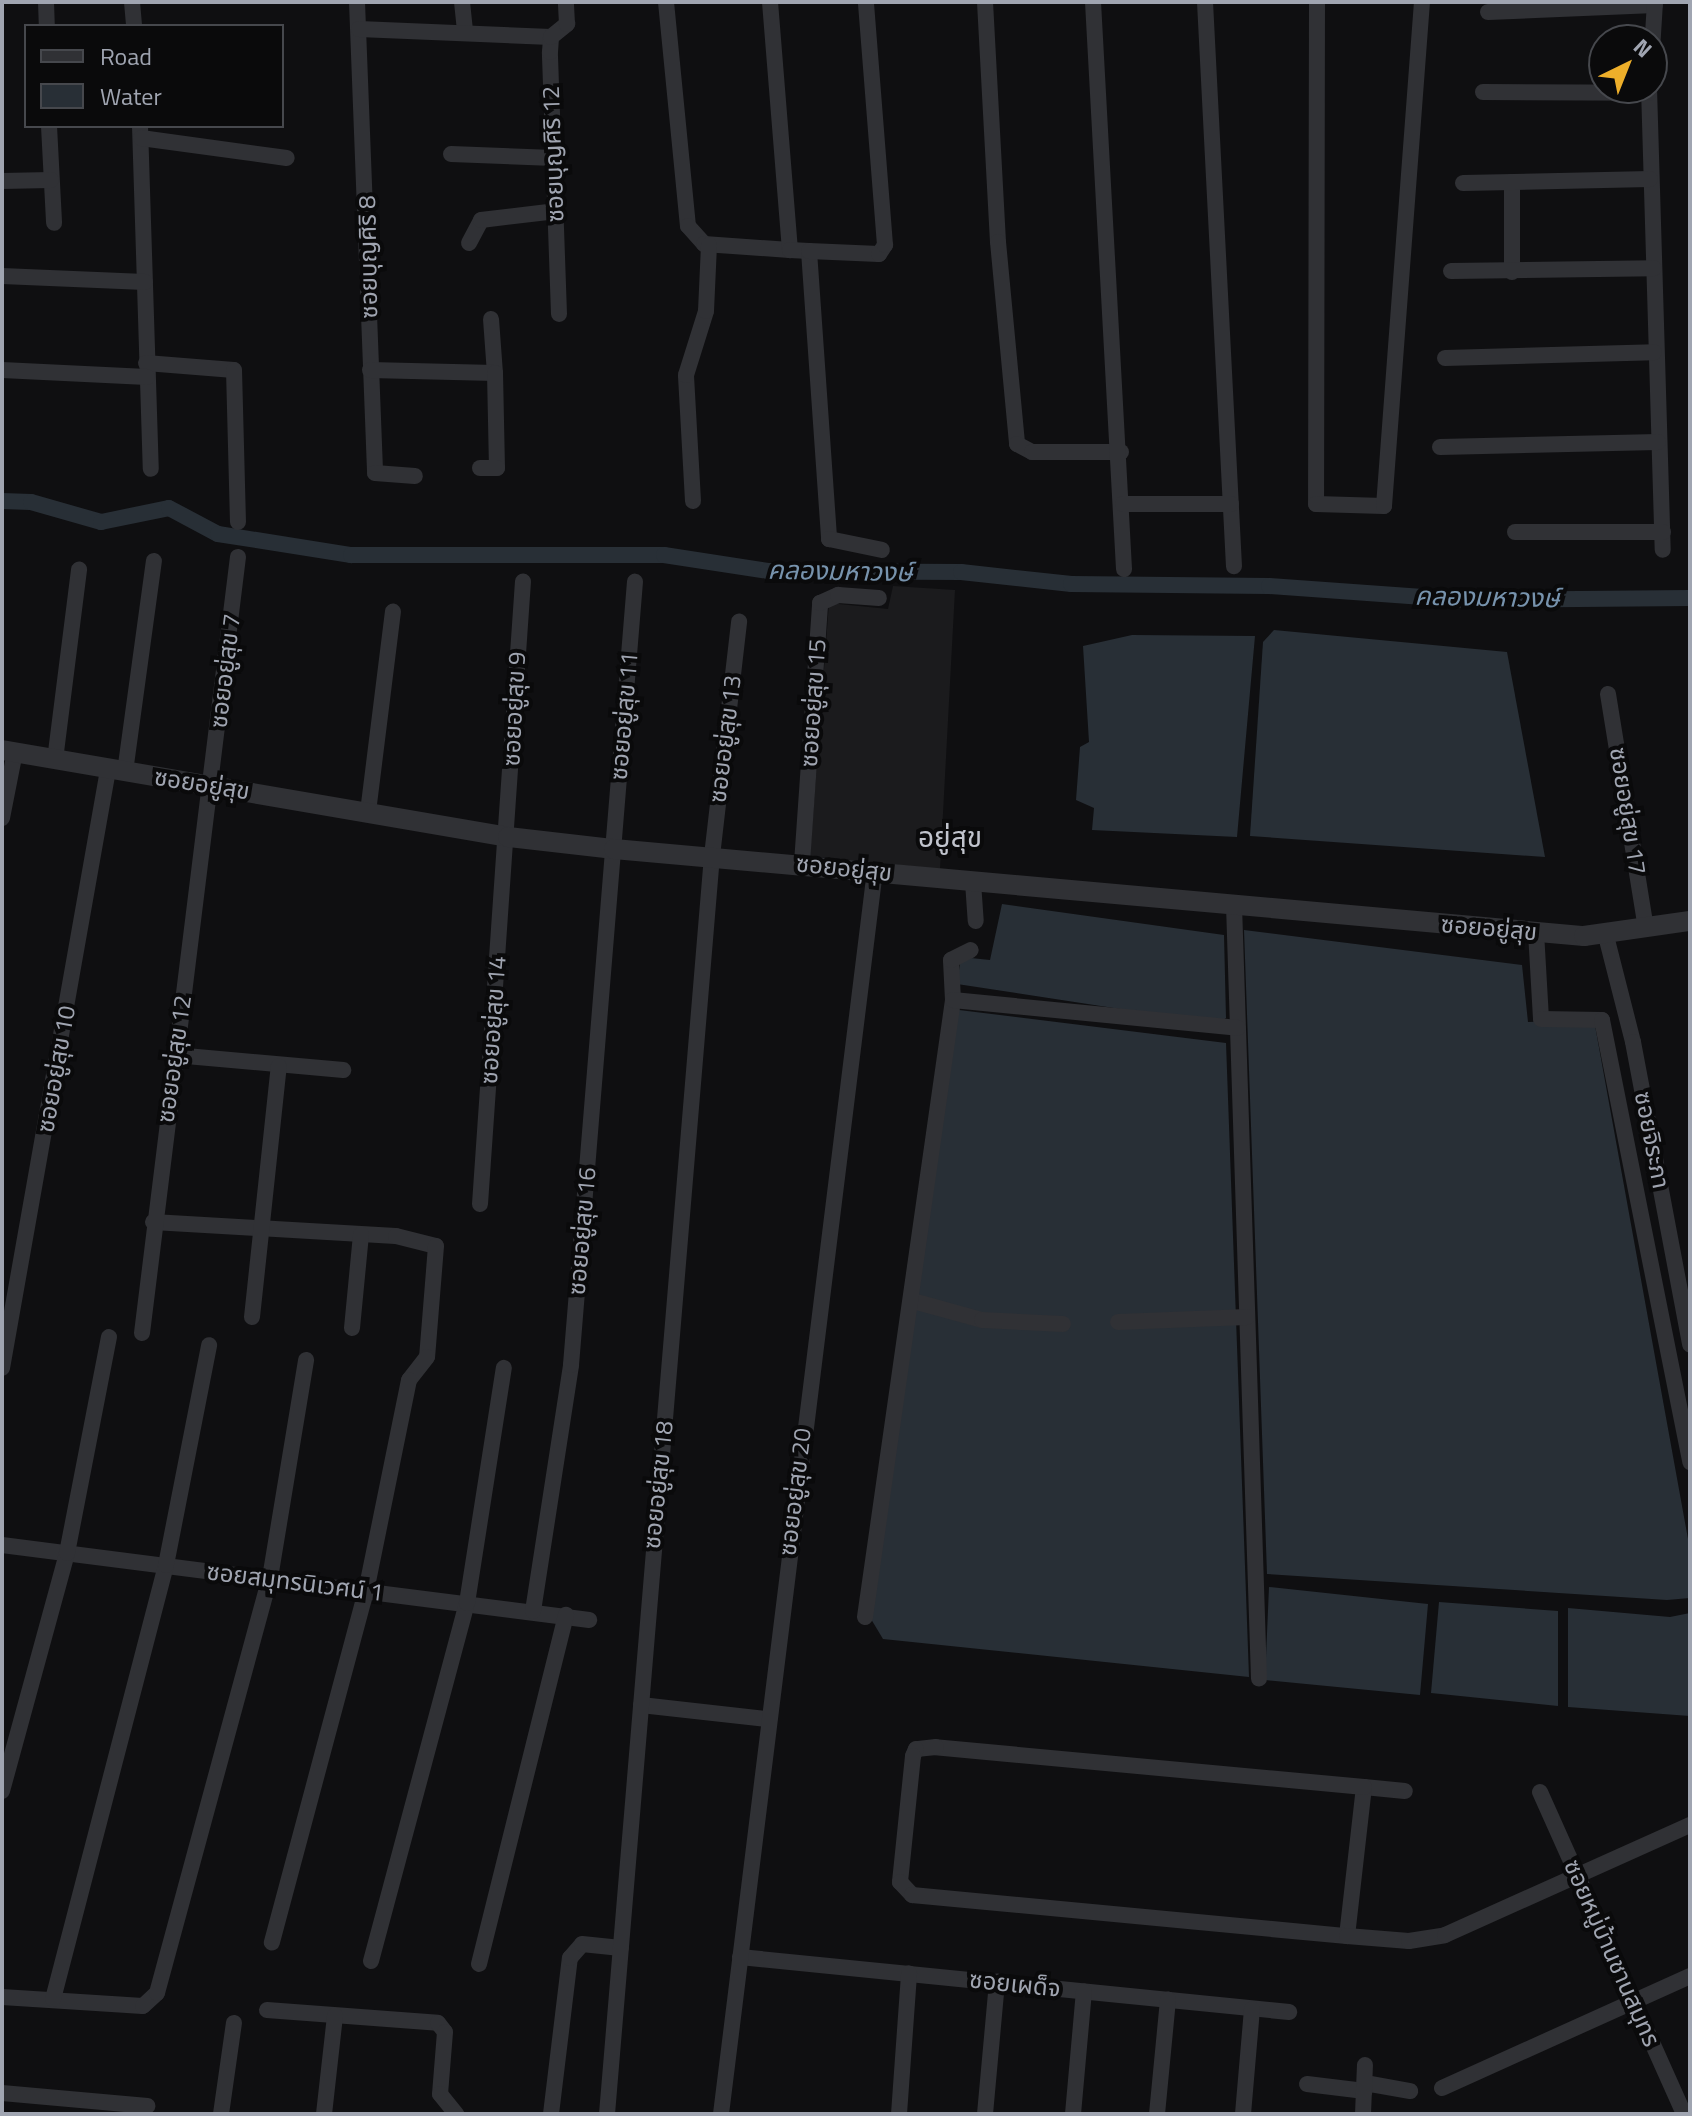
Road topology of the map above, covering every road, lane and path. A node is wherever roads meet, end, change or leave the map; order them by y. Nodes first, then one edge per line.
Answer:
1 (46, 2) edge
2 (132, 2) edge
3 (357, 2) edge
4 (462, 2) edge
5 (566, 2) edge
6 (666, 2) edge
7 (770, 2) edge
8 (866, 2) edge
9 (985, 2) edge
10 (1093, 2) edge
11 (1205, 2) edge
12 (1317, 2) edge
13 (1422, 2) edge
14 (1655, 4) edge
15 (1488, 12) dead end
16 (47, 24) edge
17 (134, 24) edge
18 (1654, 24) edge
19 (359, 29) junction
20 (465, 32) junction
21 (551, 37) junction
22 (1588, 91) edge
23 (1483, 92) dead end
24 (1649, 104) edge
25 (49, 128) edge
26 (141, 132) edge
27 (451, 154) dead end
28 (287, 158) dead end
29 (554, 158) junction
30 (1650, 179) junction
31 (51, 180) junction
32 (2, 181) edge
33 (1512, 182) junction
34 (1463, 183) dead end
35 (556, 211) junction
36 (54, 223) dead end
37 (469, 243) dead end
38 (709, 245) junction
39 (790, 250) junction
40 (809, 251) junction
41 (1654, 268) junction
42 (1451, 271) dead end
43 (1512, 272) junction
44 (2, 276) edge
45 (145, 282) junction
46 (559, 314) dead end
47 (491, 319) dead end
48 (1654, 352) junction
49 (1445, 358) dead end
50 (2, 370) edge
51 (146, 370) junction
52 (370, 370) junction
53 (495, 373) junction
54 (1658, 442) junction
55 (1440, 447) dead end
56 (1121, 452) junction
57 (480, 468) dead end
58 (151, 469) dead end
59 (415, 476) dead end
60 (693, 501) dead end
61 (1123, 504) junction
62 (1231, 504) junction
63 (238, 522) dead end
64 (1515, 532) dead end
65 (1663, 532) junction
66 (882, 550) dead end
67 (1663, 550) dead end
68 (238, 557) dead end
69 (154, 561) dead end
70 (1234, 566) dead end
71 (1124, 569) dead end
72 (79, 570) dead end
73 (523, 581) dead end
74 (635, 582) dead end
75 (879, 598) dead end
76 (393, 612) dead end
77 (739, 622) dead end
78 (1608, 694) dead end
79 (8, 751) edge
80 (55, 760) junction
81 (117, 771) junction
82 (211, 785) junction
83 (368, 812) junction
84 (2, 818) edge
85 (508, 837) junction
86 (614, 849) junction
87 (712, 856) junction
88 (802, 863) junction
89 (875, 871) junction
90 (973, 882) junction
91 (1234, 905) junction
92 (976, 921) dead end
93 (1690, 922) edge
94 (1646, 928) junction
95 (1536, 932) junction
96 (1606, 936) junction
97 (971, 950) dead end
98 (953, 1000) junction
99 (1238, 1028) junction
100 (175, 1055) junction
101 (279, 1066) junction
102 (343, 1070) dead end
103 (480, 1204) dead end
104 (153, 1222) junction
105 (264, 1229) junction
106 (361, 1234) junction
107 (913, 1301) junction
108 (252, 1317) dead end
109 (1247, 1317) junction
110 (1118, 1322) dead end
111 (1063, 1324) dead end
112 (352, 1328) dead end
113 (142, 1333) dead end
114 (109, 1337) dead end
115 (209, 1345) dead end
116 (1690, 1345) edge
117 (306, 1360) dead end
118 (2, 1368) edge
119 (504, 1368) dead end
120 (1690, 1462) edge
121 (2, 1545) edge
122 (67, 1553) junction
123 (166, 1565) junction
124 (270, 1578) junction
125 (366, 1591) junction
126 (467, 1603) junction
127 (533, 1611) junction
128 (566, 1615) junction
129 (865, 1617) dead end
130 (589, 1620) dead end
131 (1259, 1679) dead end
132 (641, 1705) junction
133 (766, 1719) junction
134 (1364, 1787) junction
135 (2, 1791) edge
136 (1405, 1791) dead end
137 (1540, 1792) dead end
138 (1690, 1825) edge
139 (1577, 1874) junction
140 (1347, 1936) junction
141 (272, 1943) dead end
142 (621, 1948) junction
143 (740, 1957) junction
144 (371, 1961) dead end
145 (479, 1964) dead end
146 (909, 1973) junction
147 (1690, 1976) edge
148 (997, 1982) junction
149 (1084, 1991) junction
150 (2, 1997) edge
151 (53, 1999) junction
152 (1168, 2000) junction
153 (1633, 2001) junction
154 (1252, 2009) junction
155 (267, 2010) dead end
156 (1289, 2012) dead end
157 (335, 2016) junction
158 (234, 2023) dead end
159 (1365, 2065) dead end
160 (1307, 2084) dead end
161 (1365, 2087) junction
162 (1442, 2088) dead end
163 (1410, 2091) dead end
164 (2, 2093) edge
165 (147, 2106) dead end
166 (1686, 2113) edge
167 (221, 2114) edge
168 (324, 2114) edge
169 (456, 2114) edge
170 (551, 2114) edge
171 (607, 2114) edge
172 (721, 2114) edge
173 (899, 2114) edge
174 (985, 2114) edge
175 (1073, 2114) edge
176 (1157, 2114) edge
177 (1243, 2114) edge
178 (1363, 2114) edge

1 - 16 street
2 - 17 street
3 - 19 street, ซอยบุญศิริ 8
4 - 20 street
5 - 21 street, ซอยบุญศิริ 12
6 - 38 street
7 - 39 street
8 - 40 street
9 - 56 street
10 - 56 street
11 - 62 street
12 - 13 street
14 - 15 street
14 - 18 street
19 - 20 street
19 - 52 street, ซอยบุญศิริ 8
20 - 21 street
21 - 29 street, ซอยบุญศิริ 12
22 - 23 street
24 - 30 street
25 - 31 street
26 - 28 street
26 - 45 street
27 - 29 street
29 - 35 street, ซอยบุญศิริ 12
30 - 33 street
30 - 41 street
31 - 32 street
31 - 36 street
33 - 34 street
33 - 43 street
35 - 37 street
35 - 46 street, ซอยบุญศิริ 12
38 - 39 street
38 - 60 street
39 - 40 street
40 - 66 street
41 - 43 street
41 - 48 street
42 - 43 street
44 - 45 street
45 - 51 street
47 - 53 street
48 - 49 street
48 - 54 street
50 - 51 street
51 - 58 street
51 - 63 street
52 - 53 street
52 - 59 street, ซอยบุญศิริ 8
53 - 57 street
54 - 55 street
54 - 65 street
56 - 61 street
61 - 62 street
61 - 71 street
62 - 70 street
64 - 65 street
65 - 67 street
68 - 82 street, ซอยอยู่สุข 7
69 - 81 street, ซอยอยู่สุข 10
72 - 80 street
73 - 85 street, ซอยอยู่สุข 9
74 - 86 street, ซอยอยู่สุข 11
75 - 88 street, ซอยอยู่สุข 15
76 - 83 street
77 - 87 street, ซอยอยู่สุข 13
78 - 94 street, ซอยอยู่สุข 17
79 - 80 street, ซอยอยู่สุข
79 - 84 street
80 - 81 street, ซอยอยู่สุข
81 - 82 street, ซอยอยู่สุข
81 - 118 street, ซอยอยู่สุข 10
82 - 83 street, ซอยอยู่สุข
82 - 100 street, ซอยอยู่สุข 12
83 - 85 street, ซอยอยู่สุข
85 - 86 street, ซอยอยู่สุข
85 - 103 street, ซอยอยู่สุข 14
86 - 87 street, ซอยอยู่สุข
86 - 127 street, ซอยอยู่สุข 16
87 - 88 street, ซอยอยู่สุข
87 - 132 street, ซอยอยู่สุข 18
88 - 89 street, ซอยอยู่สุข
89 - 90 street, ซอยอยู่สุข
89 - 133 street, ซอยอยู่สุข 20
90 - 91 street, ซอยอยู่สุข
90 - 92 street
91 - 95 street, ซอยอยู่สุข
91 - 99 street
93 - 94 street, ซอยอยู่สุข
94 - 96 street, ซอยอยู่สุข
95 - 96 street, ซอยอยู่สุข
95 - 120 street
96 - 116 street, ซอยจิระภา
97 - 98 street
98 - 99 street
98 - 107 street
99 - 109 street
100 - 101 street
100 - 104 street, ซอยอยู่สุข 12
101 - 102 street
101 - 105 street
104 - 105 street
104 - 113 street, ซอยอยู่สุข 12
105 - 106 street
105 - 108 street
106 - 112 street
106 - 125 street
107 - 111 street
107 - 129 street
109 - 110 street
109 - 131 street
114 - 122 street
115 - 123 street
117 - 124 street
119 - 126 street
121 - 122 street, ซอยสมุทรนิเวศน์ 1
122 - 123 street, ซอยสมุทรนิเวศน์ 1
122 - 135 street
123 - 124 street, ซอยสมุทรนิเวศน์ 1
123 - 151 street
124 - 125 street, ซอยสมุทรนิเวศน์ 1
124 - 151 street
125 - 126 street, ซอยสมุทรนิเวศน์ 1
125 - 141 street
126 - 127 street, ซอยสมุทรนิเวศน์ 1
126 - 144 street
127 - 128 street, ซอยสมุทรนิเวศน์ 1
128 - 130 street, ซอยสมุทรนิเวศน์ 1
128 - 145 street
132 - 133 street
132 - 142 street, ซอยอยู่สุข 18
133 - 143 street, ซอยอยู่สุข 20
134 - 136 street
134 - 140 street
134 - 140 street
137 - 139 street, ซอยหมู่บ้านชานสมุทร
138 - 139 street
139 - 140 street
139 - 153 street, ซอยหมู่บ้านชานสมุทร
142 - 170 street
142 - 171 street, ซอยอยู่สุข 18
143 - 146 street, ซอยเผด็จ
143 - 172 street, ซอยอยู่สุข 20
146 - 148 street, ซอยเผด็จ
146 - 173 street
147 - 153 street
148 - 149 street, ซอยเผด็จ
148 - 174 street
149 - 152 street, ซอยเผด็จ
149 - 175 street
150 - 151 street
152 - 154 street, ซอยเผด็จ
152 - 176 street
153 - 162 street
153 - 166 street, ซอยหมู่บ้านชานสมุทร
154 - 156 street, ซอยเผด็จ
154 - 177 street
155 - 157 street
157 - 168 street
157 - 169 street
158 - 167 street
159 - 161 street
160 - 161 street
161 - 163 street
161 - 178 street
164 - 165 street

